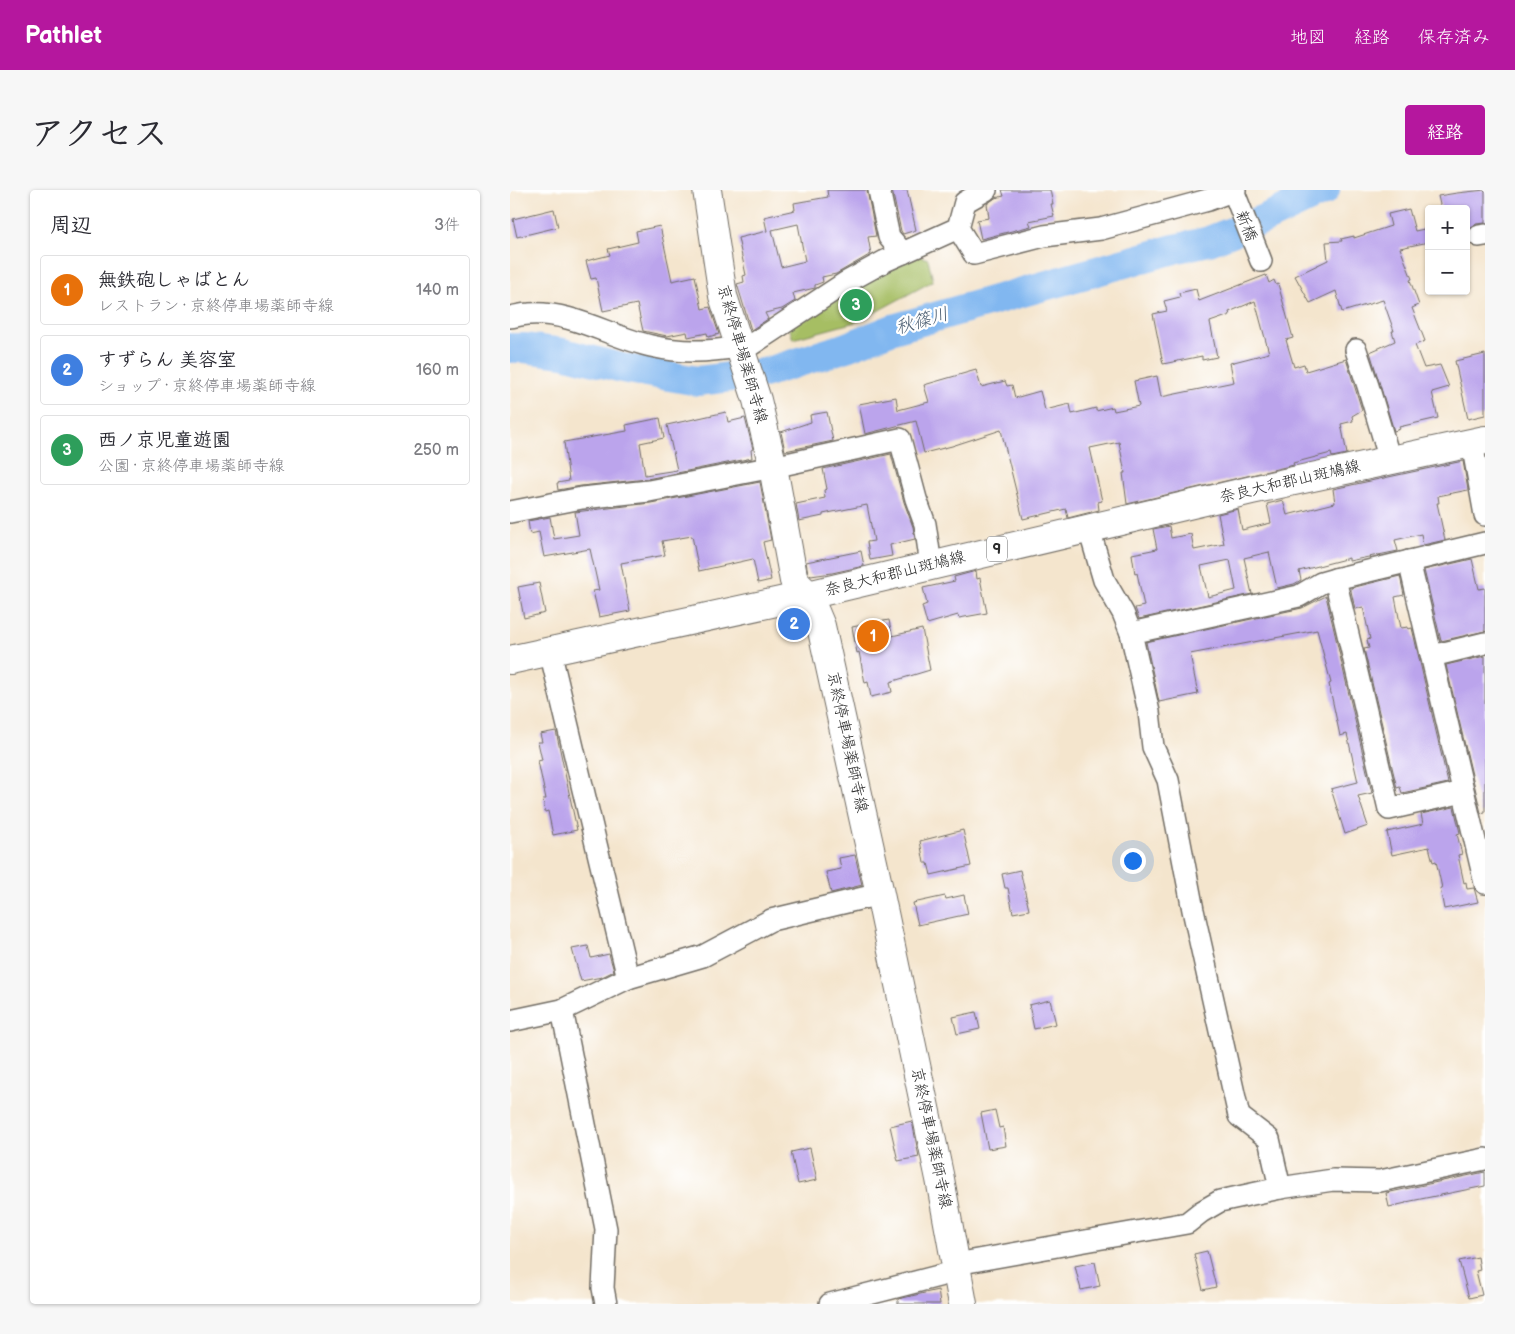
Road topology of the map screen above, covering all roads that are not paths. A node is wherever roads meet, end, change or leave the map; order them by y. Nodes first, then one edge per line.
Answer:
1 (706, 190) edge
2 (879, 190) edge
3 (986, 190) edge
4 (1234, 191) edge
5 (958, 228) junction
6 (903, 253) junction
7 (1260, 259) dead end
8 (510, 317) edge
9 (1356, 350) dead end
10 (740, 352) junction
11 (1478, 441) edge
12 (1390, 460) junction
13 (772, 467) junction
14 (510, 512) edge
15 (1485, 515) edge
16 (1089, 529) junction
17 (1485, 543) edge
18 (1409, 561) junction
19 (931, 565) junction
20 (1335, 578) junction
21 (808, 595) junction
22 (1131, 633) junction
23 (1485, 643) edge
24 (550, 652) junction
25 (1432, 656) junction
26 (510, 660) edge
27 (1463, 792) junction
28 (1485, 883) edge
29 (880, 894) junction
30 (628, 978) junction
31 (562, 1010) junction
32 (510, 1021) edge
33 (1485, 1159) edge
34 (1280, 1188) junction
35 (957, 1268) junction
36 (606, 1304) edge
37 (830, 1304) edge
38 (963, 1304) edge

1 - 10 main road, 京終停車場薬師寺線
2 - 6 street
3 - 5 street
4 - 5 street
4 - 7 street, 新橋
5 - 6 street
6 - 10 street
8 - 10 street
9 - 12 street
10 - 13 main road, 京終停車場薬師寺線
11 - 12 main road, 奈良大和郡山斑鳩線 / 9
11 - 15 street
12 - 16 main road, 奈良大和郡山斑鳩線 / 9
13 - 14 street
13 - 19 street
13 - 21 main road, 京終停車場薬師寺線
16 - 19 main road, 奈良大和郡山斑鳩線 / 9
16 - 22 street
17 - 18 street
18 - 20 street
18 - 25 street
19 - 21 main road, 奈良大和郡山斑鳩線 / 9
20 - 22 street
20 - 27 street
21 - 24 main road, 奈良大和郡山斑鳩線 / 9
21 - 29 main road, 京終停車場薬師寺線
22 - 34 street
23 - 25 street
24 - 26 main road, 奈良大和郡山斑鳩線 / 9
24 - 30 street
25 - 27 street
27 - 28 street
29 - 30 street
29 - 35 main road, 京終停車場薬師寺線
30 - 31 street
31 - 32 street
31 - 36 street
33 - 34 street
34 - 35 street
35 - 37 street
35 - 38 main road, 京終停車場薬師寺線

